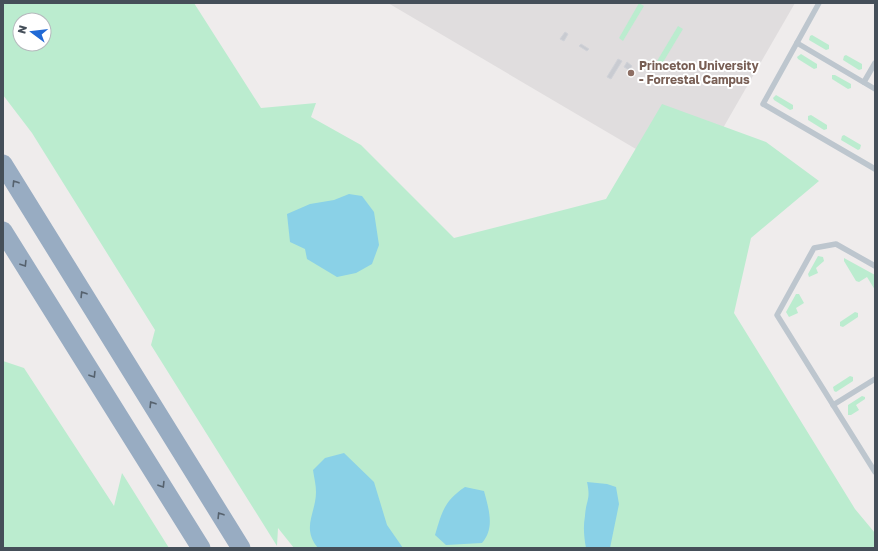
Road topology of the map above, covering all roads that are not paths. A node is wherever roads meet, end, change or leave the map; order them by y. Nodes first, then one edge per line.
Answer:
1 (819, 3) edge
2 (797, 43) junction
3 (875, 63) edge
4 (864, 82) junction
5 (875, 89) edge
6 (3, 164) edge
7 (875, 169) edge
8 (3, 231) edge
9 (875, 266) edge
10 (875, 378) edge
11 (833, 405) junction
12 (875, 472) edge
13 (201, 548) edge
14 (240, 548) edge

1 - 2 lane
2 - 4 lane
2 - 7 lane
3 - 4 lane
4 - 5 lane
14 -> 6 highway
8 -> 13 highway
9 - 11 lane
10 - 11 lane
11 - 12 lane

